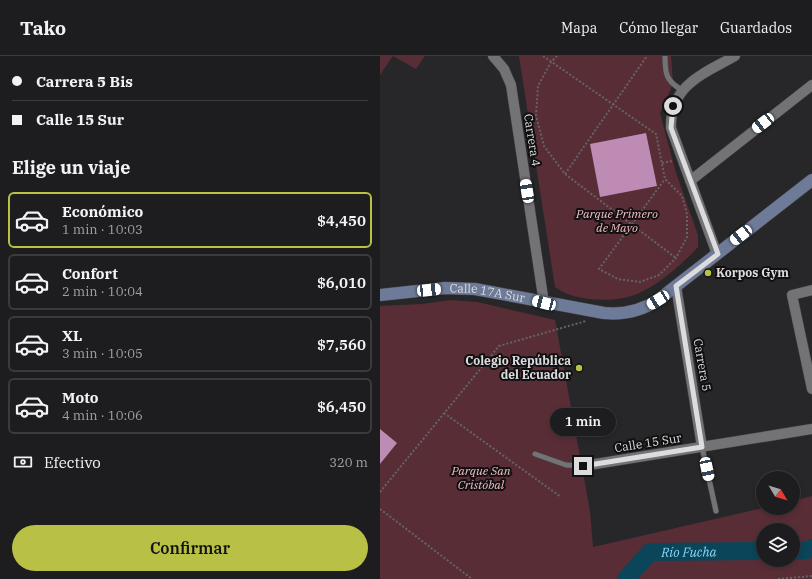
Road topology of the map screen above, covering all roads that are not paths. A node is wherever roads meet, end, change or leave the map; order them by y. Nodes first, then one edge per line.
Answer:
1 (494, 56) edge
2 (665, 56) edge
3 (735, 56) edge
4 (812, 85) edge
5 (682, 90) junction
6 (690, 180) junction
7 (812, 180) edge
8 (718, 254) junction
9 (676, 286) junction
10 (812, 290) edge
11 (380, 295) edge
12 (544, 303) junction
13 (812, 389) edge
14 (812, 429) edge
15 (702, 447) junction
16 (535, 454) dead end
17 (583, 466) joint
18 (716, 511) dead end

1 - 12 street, Carrera 4
2 - 5 lane
3 - 5 street
4 - 6 street
5 - 6 street
6 - 8 street
7 - 8 street, Calle 17A Sur
8 - 9 street, Calle 17A Sur
9 - 12 street, Calle 17A Sur
9 - 15 street, Carrera 5
10 - 13 street
11 - 12 street, Calle 17A Sur
14 - 15 street, Calle 15 Sur
15 - 17 street, Calle 15 Sur
15 - 18 lane
16 - 17 lane

